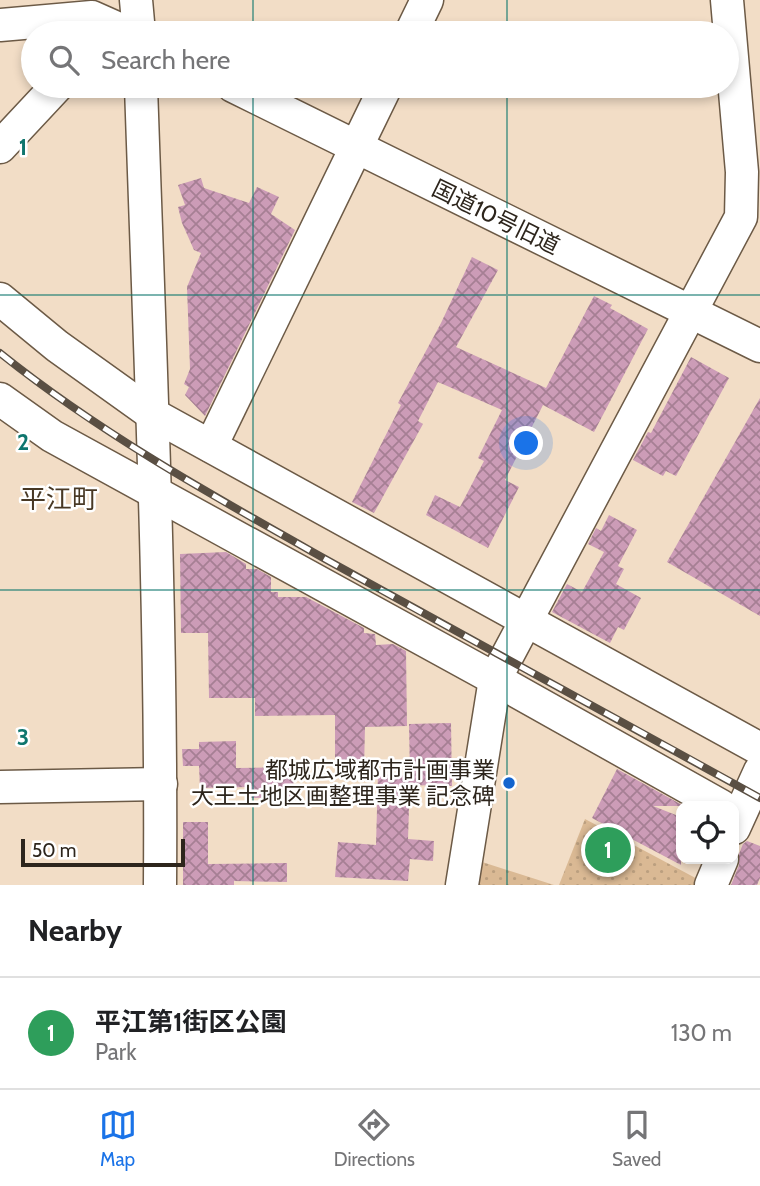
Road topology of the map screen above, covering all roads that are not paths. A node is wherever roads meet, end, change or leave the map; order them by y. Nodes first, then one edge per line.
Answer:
1 (136, 0) edge
2 (427, 0) edge
3 (727, 0) edge
4 (46, 21) edge
5 (101, 21) edge
6 (138, 21) edge
7 (417, 21) edge
8 (729, 21) edge
9 (21, 23) edge
10 (0, 25) edge
11 (46, 98) edge
12 (141, 98) edge
13 (257, 98) edge
14 (380, 98) edge
15 (736, 98) edge
16 (0, 147) edge
17 (356, 148) junction
18 (0, 297) edge
19 (690, 312) junction
20 (760, 346) edge
21 (0, 398) edge
22 (152, 414) junction
23 (211, 446) junction
24 (154, 492) junction
25 (525, 621) junction
26 (495, 679) junction
27 (760, 749) edge
28 (760, 771) edge
29 (161, 785) junction
30 (0, 788) edge
31 (707, 801) edge
32 (739, 814) edge
33 (720, 864) edge
34 (160, 885) edge
35 (462, 885) edge
36 (711, 885) edge

1 - 6 street
2 - 7 street
3 - 8 street
4 - 5 street
9 - 10 street
11 - 16 street
12 - 22 street
13 - 17 street, 国道10号旧道
14 - 17 street
15 - 19 street
17 - 19 street, 国道10号旧道
17 - 23 street
18 - 22 street
19 - 20 street, 国道10号旧道
19 - 25 street
21 - 24 street
22 - 23 street
22 - 24 street
23 - 25 street
24 - 26 street
24 - 29 street
25 - 26 street
25 - 27 street
26 - 31 street
26 - 35 street
28 - 32 street
29 - 30 street
29 - 34 street
33 - 36 street

